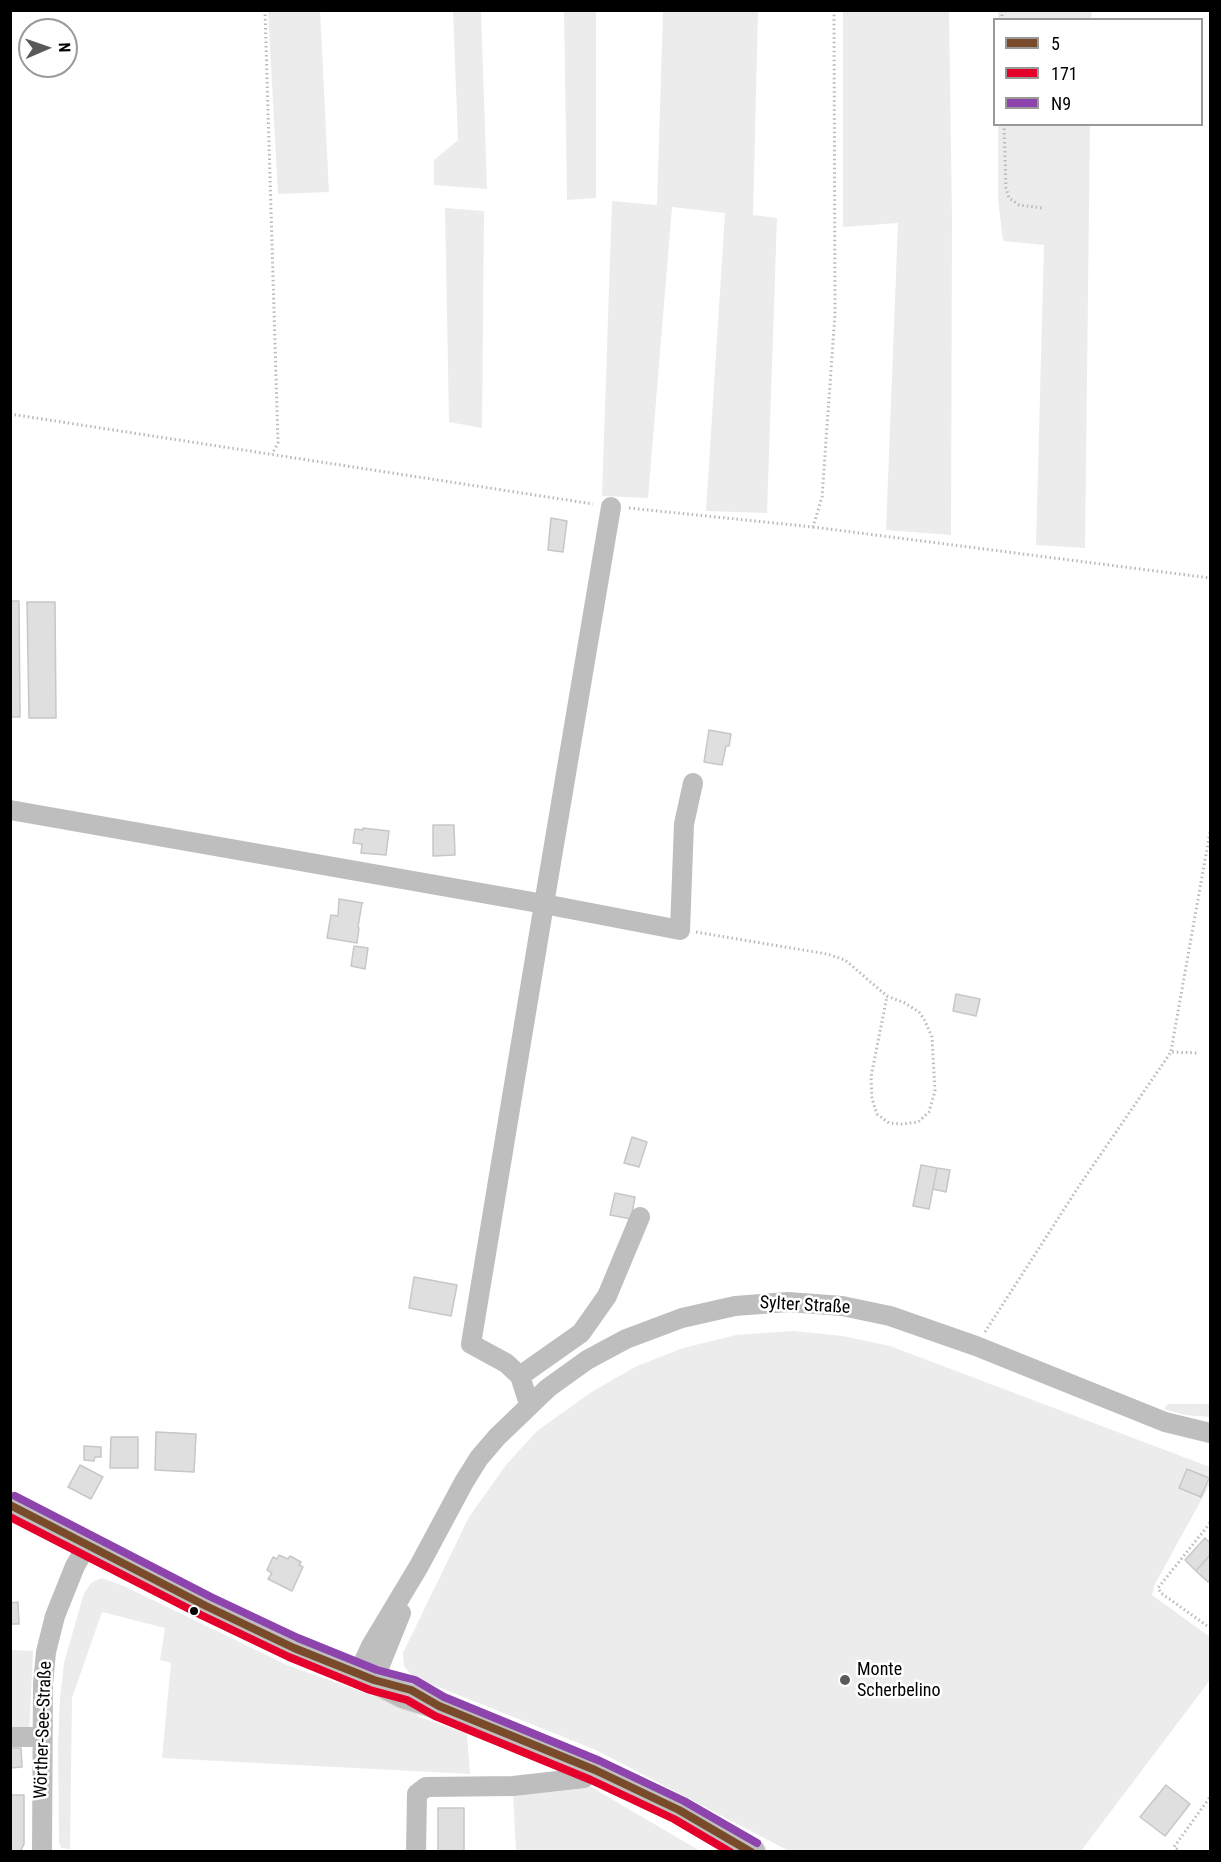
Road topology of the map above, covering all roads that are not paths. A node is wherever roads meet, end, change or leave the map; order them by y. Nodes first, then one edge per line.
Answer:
1 (611, 507) road end
2 (693, 783) dead end
3 (10, 810) edge
4 (544, 904) junction
5 (640, 1217) dead end
6 (520, 1376) junction
7 (529, 1404) junction
8 (1210, 1433) edge
9 (10, 1505) edge
10 (88, 1544) junction
11 (366, 1677) junction
12 (10, 1737) edge
13 (42, 1737) junction
14 (595, 1770) junction
15 (42, 1851) edge
16 (416, 1851) edge
17 (752, 1851) edge

1 - 4 street
2 - 4 street
3 - 4 street
4 - 6 street
5 - 6 street
6 - 7 street
7 - 8 street, Sylter Straße
7 - 11 street, Sylter Straße
9 - 10 main road
10 - 11 main road
10 - 13 street, Wörther-See-Straße
11 - 14 main road
12 - 13 street
13 - 15 street, Wörther-See-Straße
14 - 16 street
14 - 17 main road

